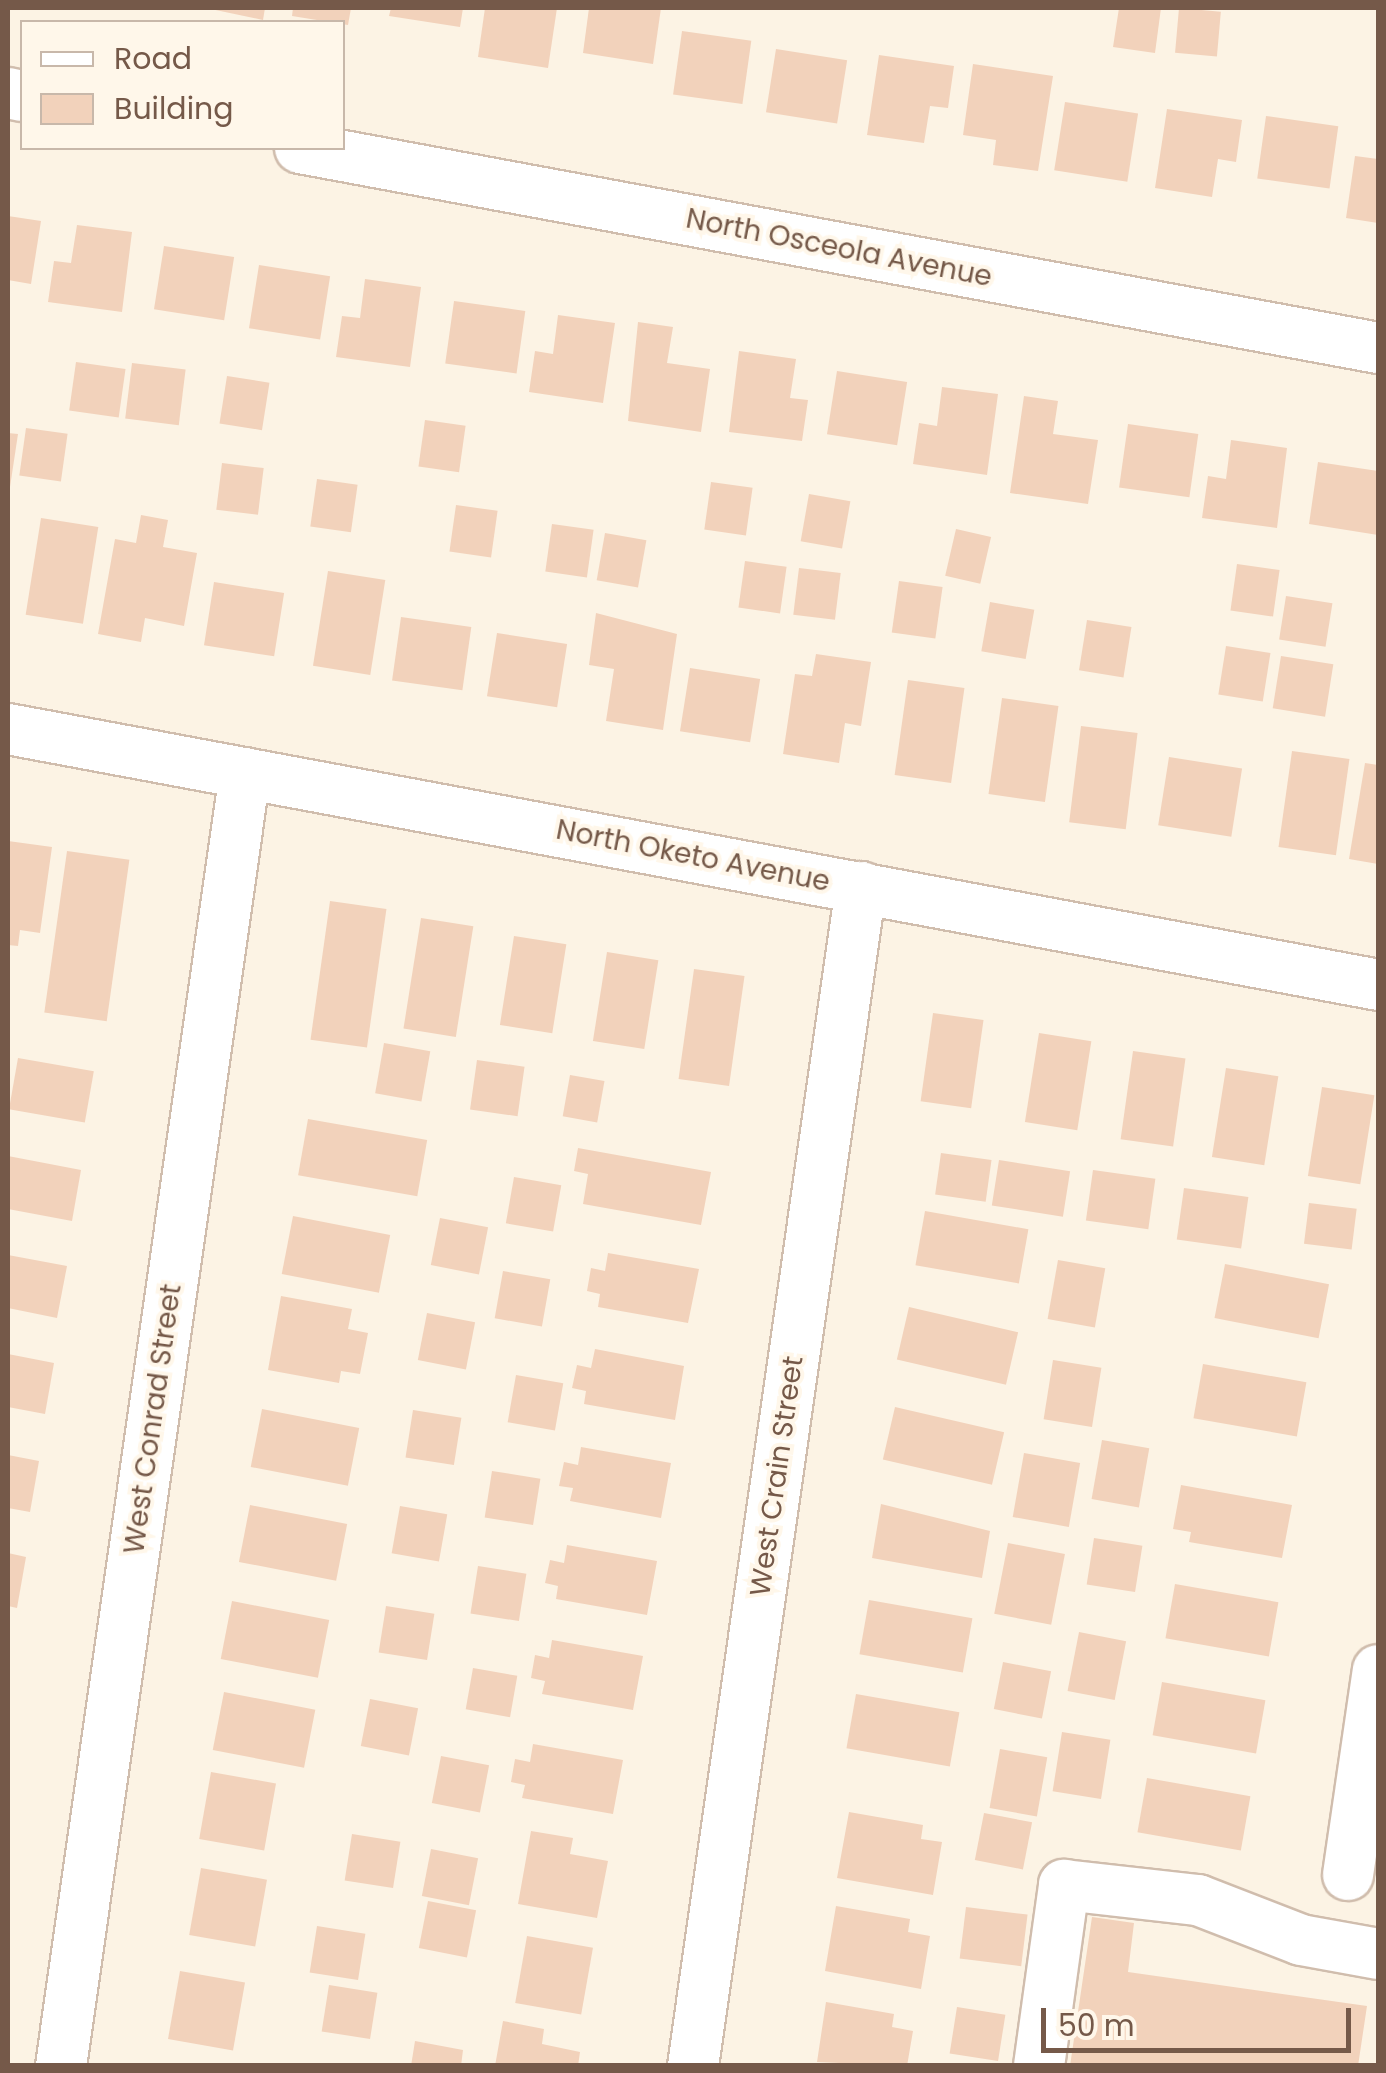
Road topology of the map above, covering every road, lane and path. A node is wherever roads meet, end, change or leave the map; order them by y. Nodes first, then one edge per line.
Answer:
1 (311, 150) edge
2 (1378, 348) edge
3 (8, 729) edge
4 (246, 773) junction
5 (861, 888) junction
6 (1378, 985) edge
7 (1378, 1670) edge
8 (1348, 1876) dead end
9 (1378, 1954) edge
10 (61, 2066) edge
11 (693, 2066) edge
12 (1039, 2066) edge

1 - 2 street, North Osceola Avenue
3 - 4 street, North Oketo Avenue
4 - 5 street, North Oketo Avenue
4 - 10 street, West Conrad Street
5 - 6 street, North Oketo Avenue
5 - 11 street, West Crain Street
7 - 8 street
9 - 12 street

